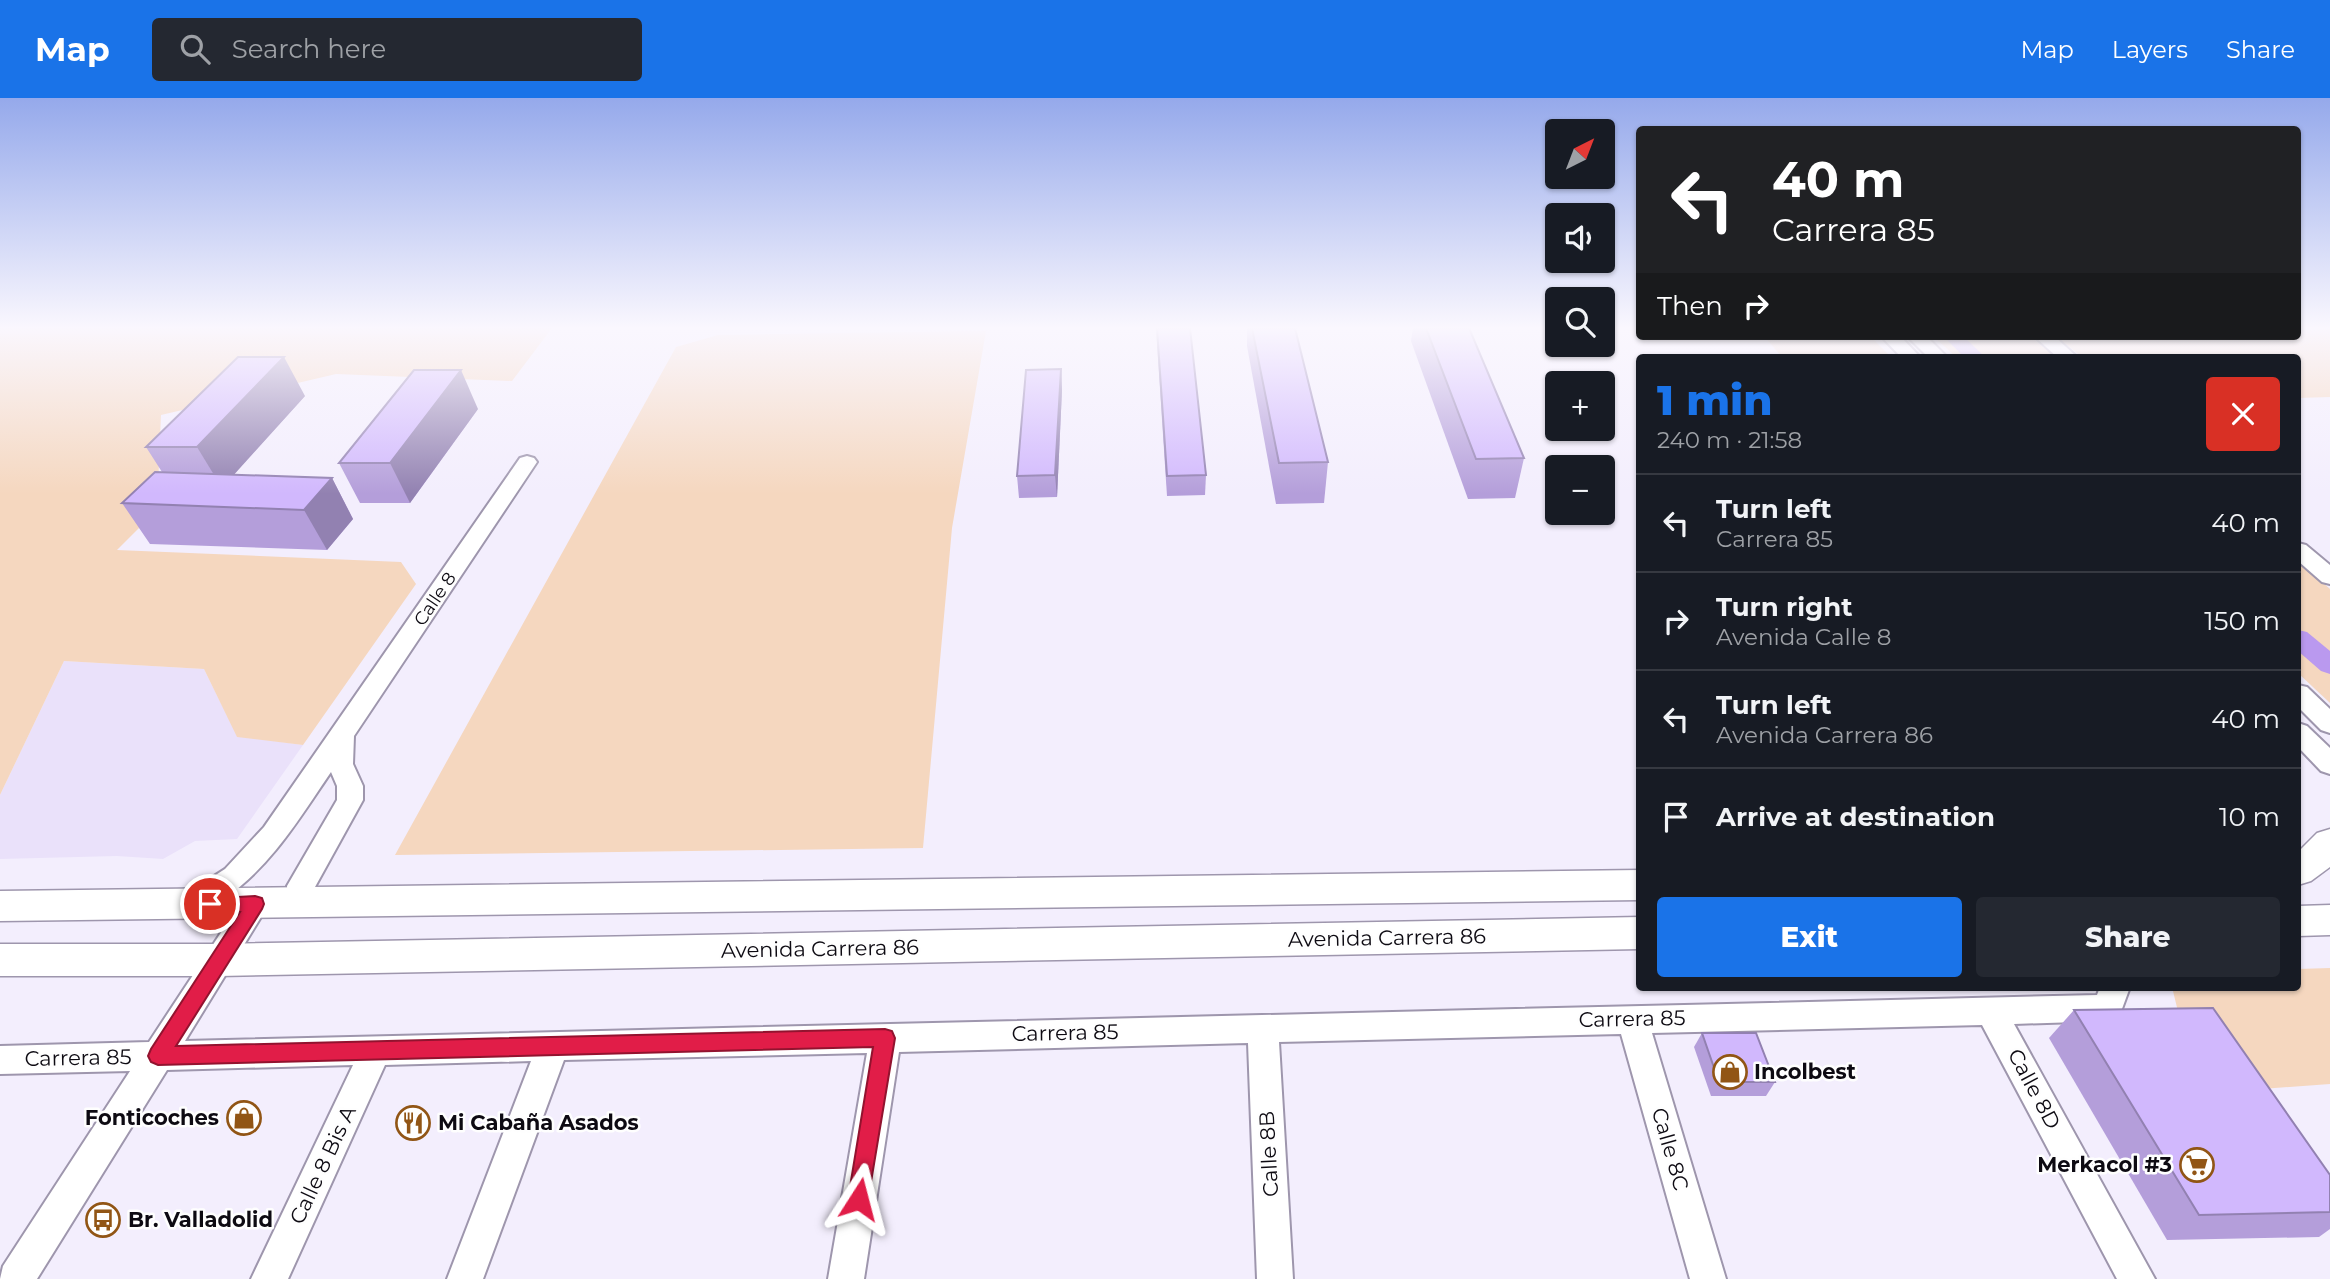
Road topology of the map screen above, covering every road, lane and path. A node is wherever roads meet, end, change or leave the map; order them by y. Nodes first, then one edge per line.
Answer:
1 (527, 462) dead end
2 (2301, 553) edge
3 (2330, 577) edge
4 (2301, 697) edge
5 (2330, 724) edge
6 (2301, 735) edge
7 (342, 736) junction
8 (2330, 764) edge
9 (2330, 843) edge
10 (2301, 871) edge
11 (2301, 873) edge
12 (2330, 873) edge
13 (1636, 885) edge
14 (302, 903) junction
15 (192, 904) junction
16 (255, 904) junction
17 (0, 906) edge
18 (2330, 920) edge
19 (2301, 921) edge
20 (1636, 933) edge
21 (0, 960) edge
22 (219, 960) junction
23 (2114, 991) edge
24 (1991, 1010) junction
25 (1632, 1019) junction
26 (1263, 1029) junction
27 (885, 1038) junction
28 (553, 1046) junction
29 (376, 1050) junction
30 (158, 1056) junction
31 (0, 1060) edge
32 (16, 1279) edge
33 (269, 1279) edge
34 (466, 1279) edge
35 (846, 1279) edge
36 (1275, 1279) edge
37 (1708, 1279) edge
38 (2137, 1279) edge

1 - 7 street, Calle 8
2 - 3 street
4 - 5 street
6 - 8 street
7 - 14 street
7 - 15 street, Calle 8
9 - 10 main road
11 - 12 main road
13 - 14 main road
14 - 16 main road
15 - 16 main road
15 - 17 main road
16 - 22 street
18 - 19 main road
20 - 22 main road, Avenida Carrera 86
21 - 22 main road, Avenida Carrera 86
22 - 30 street
23 - 24 street, Carrera 85
24 - 25 street, Carrera 85
24 - 38 street, Calle 8D
25 - 26 street, Carrera 85
25 - 37 street, Calle 8C
26 - 27 street, Carrera 85
26 - 36 street, Calle 8B
27 - 28 street, Carrera 85
27 - 35 street
28 - 29 street, Carrera 85
28 - 34 street
29 - 30 street, Carrera 85
29 - 33 street, Calle 8 Bis A
30 - 31 street, Carrera 85
30 - 32 street

